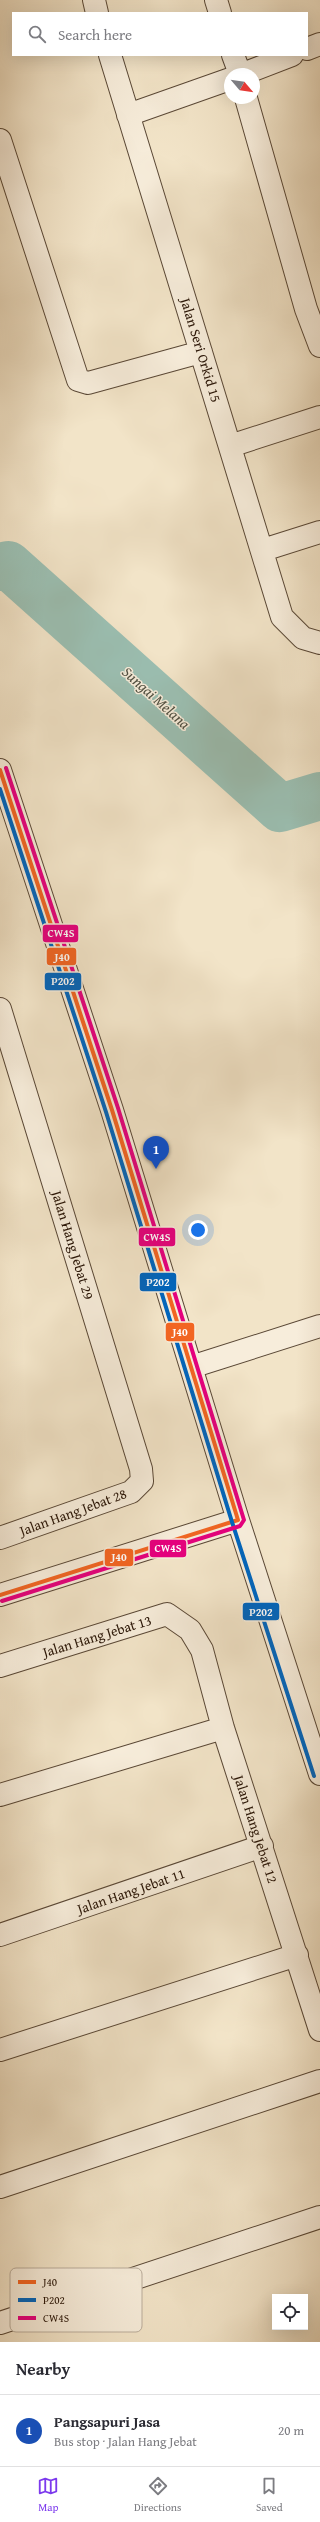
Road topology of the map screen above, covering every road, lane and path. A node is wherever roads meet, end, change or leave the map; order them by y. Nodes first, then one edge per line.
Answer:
1 (94, 0) edge
2 (216, 0) edge
3 (97, 12) edge
4 (220, 12) edge
5 (320, 44) edge
6 (308, 49) edge
7 (110, 56) edge
8 (233, 56) edge
9 (289, 56) edge
10 (238, 68) edge
11 (258, 68) edge
12 (224, 81) edge
13 (248, 104) edge
14 (128, 115) junction
15 (0, 141) edge
16 (320, 346) edge
17 (201, 352) junction
18 (320, 417) edge
19 (230, 446) junction
20 (320, 532) edge
21 (263, 550) junction
22 (311, 640) edge
23 (0, 770) edge
24 (0, 1009) edge
25 (320, 1326) edge
26 (191, 1367) junction
27 (142, 1481) joint
28 (238, 1520) junction
29 (0, 1538) edge
30 (0, 1596) edge
31 (190, 1630) joint
32 (0, 1666) edge
33 (223, 1728) junction
34 (320, 1774) edge
35 (0, 1795) edge
36 (262, 1846) junction
37 (0, 1935) edge
38 (297, 1955) junction
39 (320, 2030) edge
40 (0, 2050) edge
41 (320, 2081) edge
42 (0, 2187) edge
43 (320, 2217) edge
44 (142, 2276) edge
45 (10, 2320) edge
46 (0, 2323) edge

1 - 3 street
2 - 4 street
5 - 6 street
7 - 14 street, Jalan Seri Orkid 15
8 - 10 street
9 - 11 street
12 - 14 street
13 - 16 street
14 - 17 street, Jalan Seri Orkid 15
15 - 17 street
17 - 19 street, Jalan Seri Orkid 15
18 - 19 street
19 - 21 street, Jalan Seri Orkid 15
20 - 21 street
21 - 22 street, Jalan Seri Orkid 15
23 - 26 street
24 - 27 street, Jalan Hang Jebat 29
25 - 26 street
26 - 28 street
27 - 29 street, Jalan Hang Jebat 28
28 - 30 street
28 - 34 street
31 - 32 street, Jalan Hang Jebat 13
31 - 33 street, Jalan Hang Jebat 12
33 - 35 street
33 - 36 street, Jalan Hang Jebat 12
36 - 37 street, Jalan Hang Jebat 11
36 - 38 street, Jalan Hang Jebat 12
38 - 39 street, Jalan Hang Jebat 12
38 - 40 street
41 - 42 street
43 - 44 street
45 - 46 street

